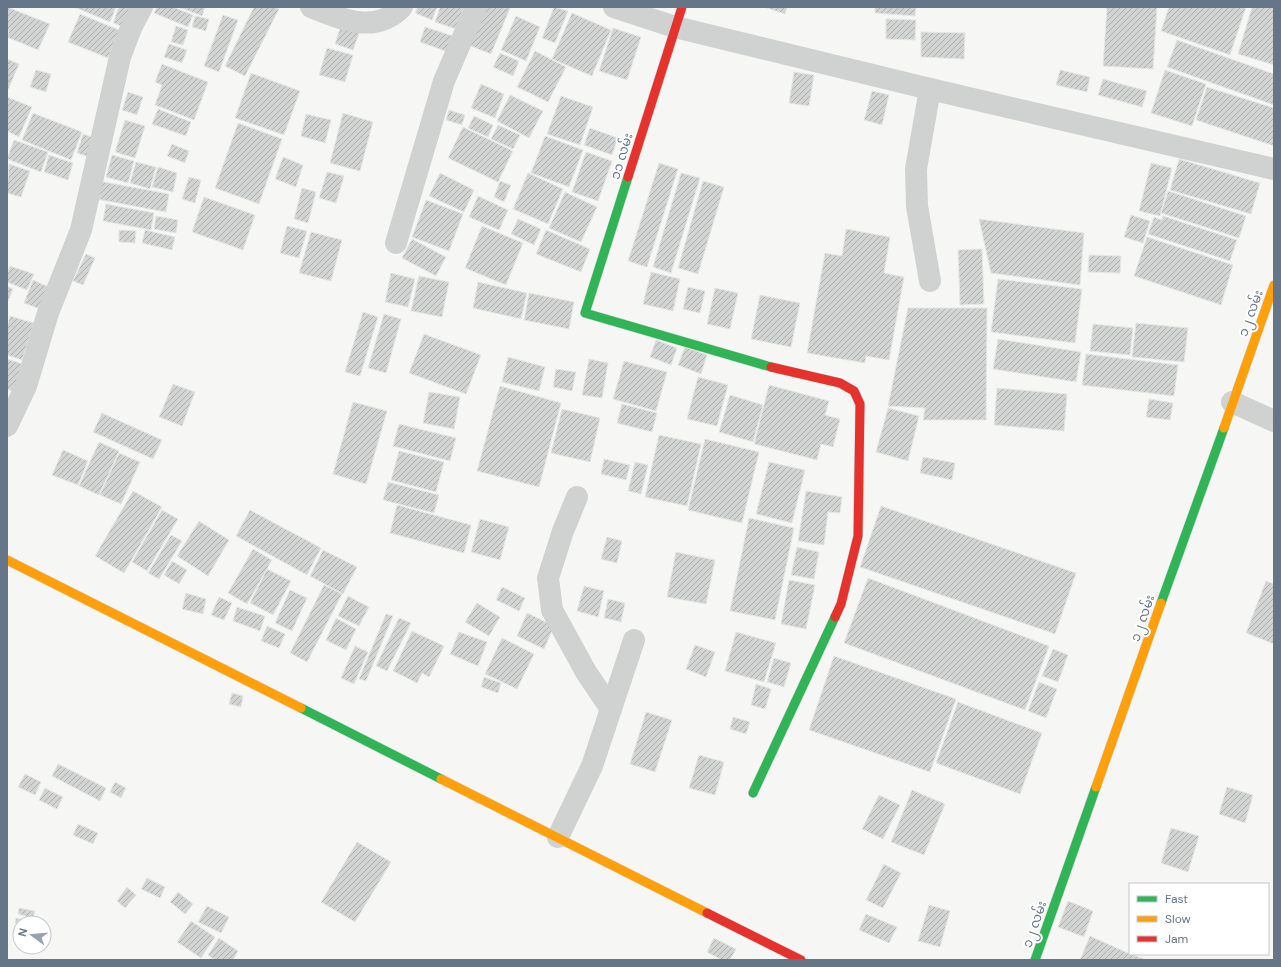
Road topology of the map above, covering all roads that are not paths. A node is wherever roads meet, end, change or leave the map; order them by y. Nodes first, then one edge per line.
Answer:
1 (142, 7) edge
2 (311, 7) edge
3 (402, 7) edge
4 (476, 7) edge
5 (614, 7) edge
6 (678, 17) edge
7 (930, 89) junction
8 (1274, 169) edge
9 (396, 243) dead end
10 (930, 281) dead end
11 (1274, 285) edge
12 (1232, 402) junction
13 (1274, 421) edge
14 (7, 426) edge
15 (577, 497) dead end
16 (7, 560) edge
17 (634, 640) dead end
18 (611, 709) junction
19 (753, 793) dead end
20 (558, 838) junction
21 (801, 960) edge
22 (1035, 960) edge

1 - 14 street
2 - 3 street
4 - 9 street
5 - 6 street
6 - 7 street
6 - 19 street, ၁၁ လမ်း
7 - 8 street
7 - 10 street
11 - 12 street, ၁၂ လမ်း
12 - 13 street
12 - 22 street, ၁၂ လမ်း
15 - 18 street
16 - 20 street
17 - 18 street
18 - 20 street
20 - 21 street

